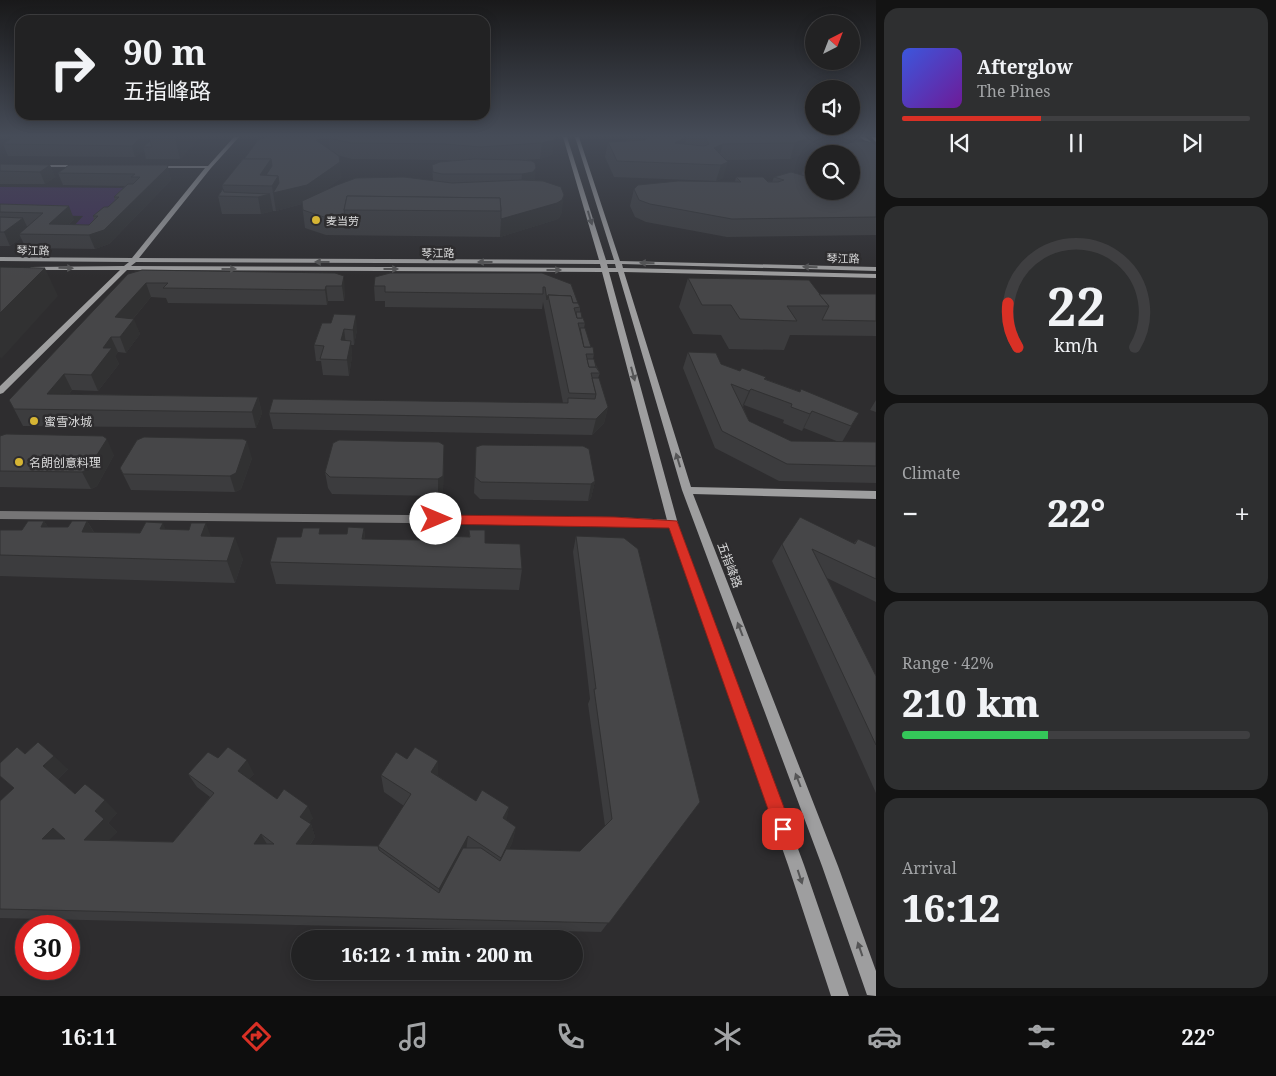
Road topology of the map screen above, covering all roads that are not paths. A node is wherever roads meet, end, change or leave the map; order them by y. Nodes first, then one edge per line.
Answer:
1 (196, 183) edge
2 (579, 183) edge
3 (592, 183) edge
4 (0, 260) edge
5 (133, 261) junction
6 (604, 266) junction
7 (619, 266) junction
8 (29, 268) edge
9 (124, 269) junction
10 (876, 269) edge
11 (876, 276) edge
12 (0, 391) edge
13 (687, 490) junction
14 (876, 494) edge
15 (0, 515) edge
16 (673, 524) junction
17 (876, 995) edge
18 (840, 996) edge

1 - 5 main road
2 -> 6 main road
3 - 7 main road, 五指峰路
4 - 5 main road, 琴江路
6 -> 5 main road, 琴江路
5 - 9 main road
6 - 7 main road, 琴江路
9 -> 6 main road, 琴江路
6 -> 16 main road
10 -> 7 main road, 琴江路
7 - 11 main road, 琴江路
13 -> 7 main road, 五指峰路
8 -> 9 main road, 琴江路
9 - 12 main road
13 - 14 main road
17 -> 13 main road, 五指峰路
15 - 16 street
16 -> 18 main road

